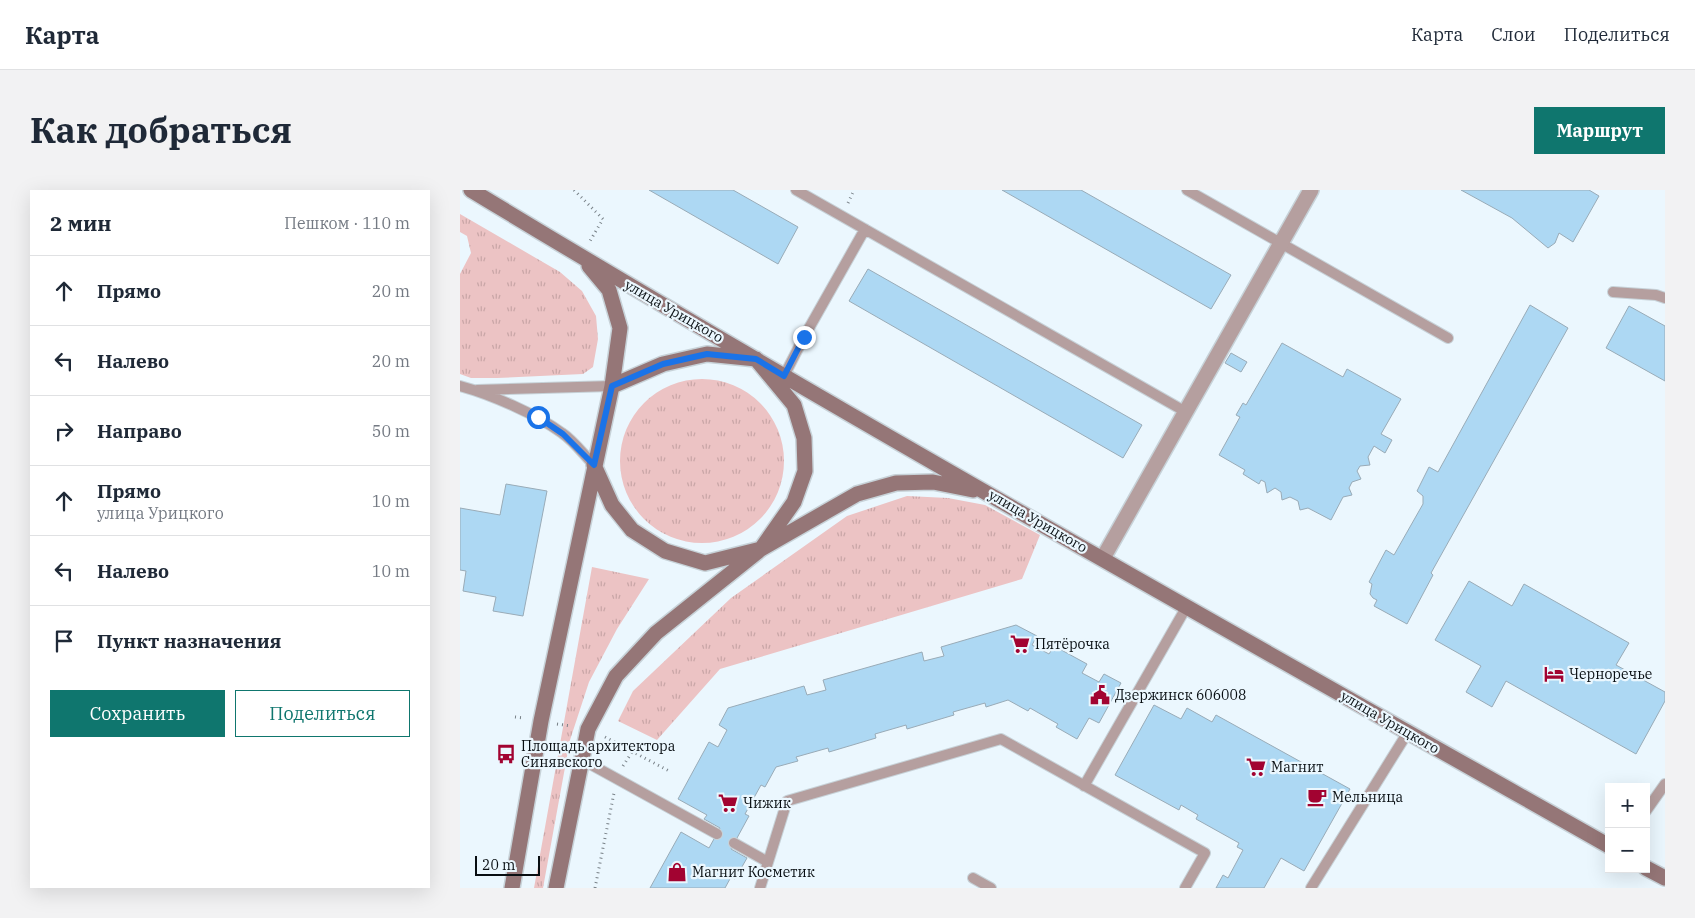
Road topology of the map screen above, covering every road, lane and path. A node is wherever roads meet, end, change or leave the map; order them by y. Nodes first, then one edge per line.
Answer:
1 (471, 190) edge
2 (574, 190) edge
3 (796, 190) edge
4 (1187, 190) edge
5 (1311, 190) edge
6 (603, 219) dead end
7 (864, 229) junction
8 (1281, 243) junction
9 (581, 257) junction
10 (1613, 292) dead end
11 (1665, 298) edge
12 (1448, 338) dead end
13 (756, 359) junction
14 (784, 376) junction
15 (460, 386) edge
16 (612, 386) junction
17 (473, 390) junction
18 (1186, 412) junction
19 (594, 465) junction
20 (987, 492) junction
21 (761, 549) junction
22 (1103, 558) junction
23 (1187, 606) junction
24 (1408, 732) junction
25 (632, 752) dead end
26 (581, 759) junction
27 (616, 778) junction
28 (1665, 784) edge
29 (1084, 786) junction
30 (1650, 805) edge
31 (717, 834) dead end
32 (734, 843) dead end
33 (1605, 844) edge
34 (768, 862) junction
35 (1650, 870) edge
36 (973, 878) dead end
37 (1665, 878) edge
38 (512, 888) edge
39 (556, 888) edge
40 (595, 888) edge
41 (760, 888) edge
42 (991, 888) edge
43 (1185, 888) edge
44 (1311, 888) edge

1 - 9 street, улица Урицкого
2 - 6 path
3 - 7 lane
4 - 8 lane
5 - 8 street
7 - 14 lane
7 - 18 lane
8 - 12 lane
8 - 18 street
9 - 13 street, улица Урицкого
9 - 16 street
10 - 11 lane
13 - 14 street, улица Урицкого
13 - 16 street
13 - 21 street
14 - 20 street, улица Урицкого
15 - 17 lane
16 - 17 lane
16 - 19 street
17 - 19 lane
18 - 22 street
19 - 21 street
19 - 38 street
20 - 21 street
20 - 22 street, улица Урицкого
21 - 26 street
22 - 23 street, улица Урицкого
23 - 24 street, улица Урицкого
23 - 29 lane
24 - 33 street, улица Урицкого
24 - 44 lane
25 - 27 path
26 - 27 lane
26 - 39 street
27 - 31 lane
27 - 40 path
28 - 30 lane
29 - 34 lane
29 - 43 lane
32 - 34 lane
34 - 41 lane
35 - 37 street
36 - 42 lane

